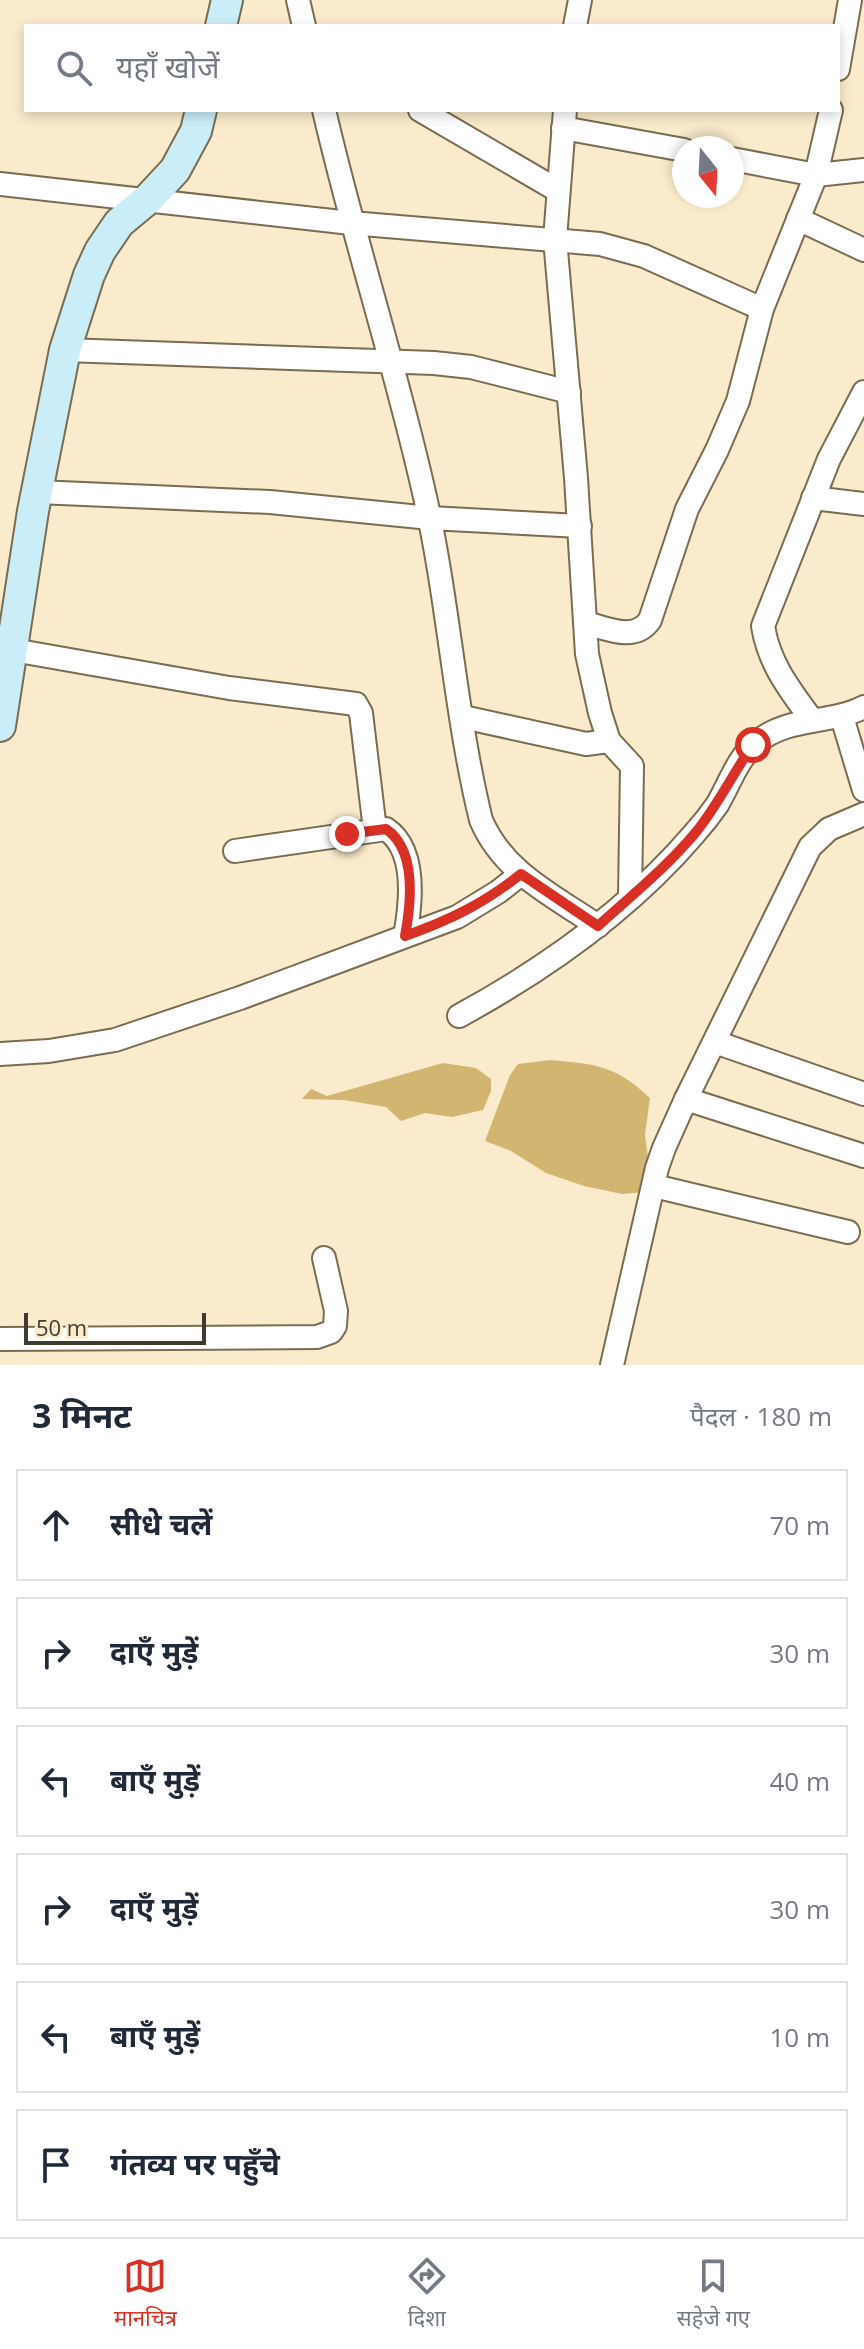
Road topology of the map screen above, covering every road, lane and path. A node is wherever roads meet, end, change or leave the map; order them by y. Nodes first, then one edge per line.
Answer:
1 (227, 0) edge
2 (298, 0) edge
3 (580, 0) edge
4 (850, 0) edge
5 (221, 24) edge
6 (304, 24) edge
7 (575, 24) edge
8 (840, 58) edge
9 (201, 112) edge
10 (324, 112) edge
11 (423, 112) edge
12 (831, 112) edge
13 (564, 119) edge
14 (672, 147) edge
15 (744, 161) edge
16 (864, 170) edge
17 (816, 175) junction
18 (0, 184) edge
19 (557, 190) junction
20 (149, 198) junction
21 (798, 219) junction
22 (351, 223) junction
23 (555, 239) junction
24 (864, 250) edge
25 (762, 309) junction
26 (65, 350) junction
27 (389, 362) junction
28 (569, 392) junction
29 (864, 392) edge
30 (37, 492) junction
31 (813, 498) junction
32 (864, 504) edge
33 (430, 518) junction
34 (580, 526) junction
35 (586, 623) junction
36 (13, 650) junction
37 (864, 707) edge
38 (463, 717) junction
39 (842, 717) junction
40 (812, 720) junction
41 (0, 726) edge
42 (609, 741) junction
43 (864, 790) edge
44 (864, 814) edge
45 (375, 830) junction
46 (235, 851) dead end
47 (521, 874) junction
48 (630, 897) junction
49 (598, 926) junction
50 (405, 936) junction
51 (459, 1016) dead end
52 (715, 1042) junction
53 (0, 1054) edge
54 (864, 1094) edge
55 (686, 1099) junction
56 (864, 1156) edge
57 (654, 1186) junction
58 (848, 1232) dead end
59 (324, 1258) dead end
60 (0, 1339) edge
61 (612, 1365) edge

1 - 5 street
2 - 6 street
3 - 7 street
4 - 8 street
9 - 20 street
10 - 22 street
11 - 19 street
12 - 17 street
13 - 14 street
13 - 19 street
15 - 17 street
16 - 17 street
17 - 21 street
18 - 20 street
19 - 23 street
20 - 22 street
20 - 26 street
21 - 24 street
21 - 25 street
22 - 23 street
22 - 27 street
23 - 25 street
23 - 28 street
25 - 35 street
26 - 27 street
26 - 30 street
27 - 28 street
27 - 33 street
28 - 34 street
29 - 31 street
30 - 33 street
30 - 36 street
31 - 32 street
31 - 40 street
33 - 34 street
33 - 38 street
34 - 35 street
35 - 42 street
36 - 41 street
36 - 45 street
37 - 39 street
38 - 42 street
38 - 47 street
39 - 40 street
39 - 43 street
40 - 48 street
42 - 48 street
44 - 52 street
45 - 46 street
45 - 50 street
47 - 49 street
47 - 50 street
48 - 49 street
49 - 51 street
50 - 53 street
52 - 54 street
52 - 55 street
55 - 56 street
55 - 57 street
57 - 58 street
57 - 61 street
59 - 60 street

